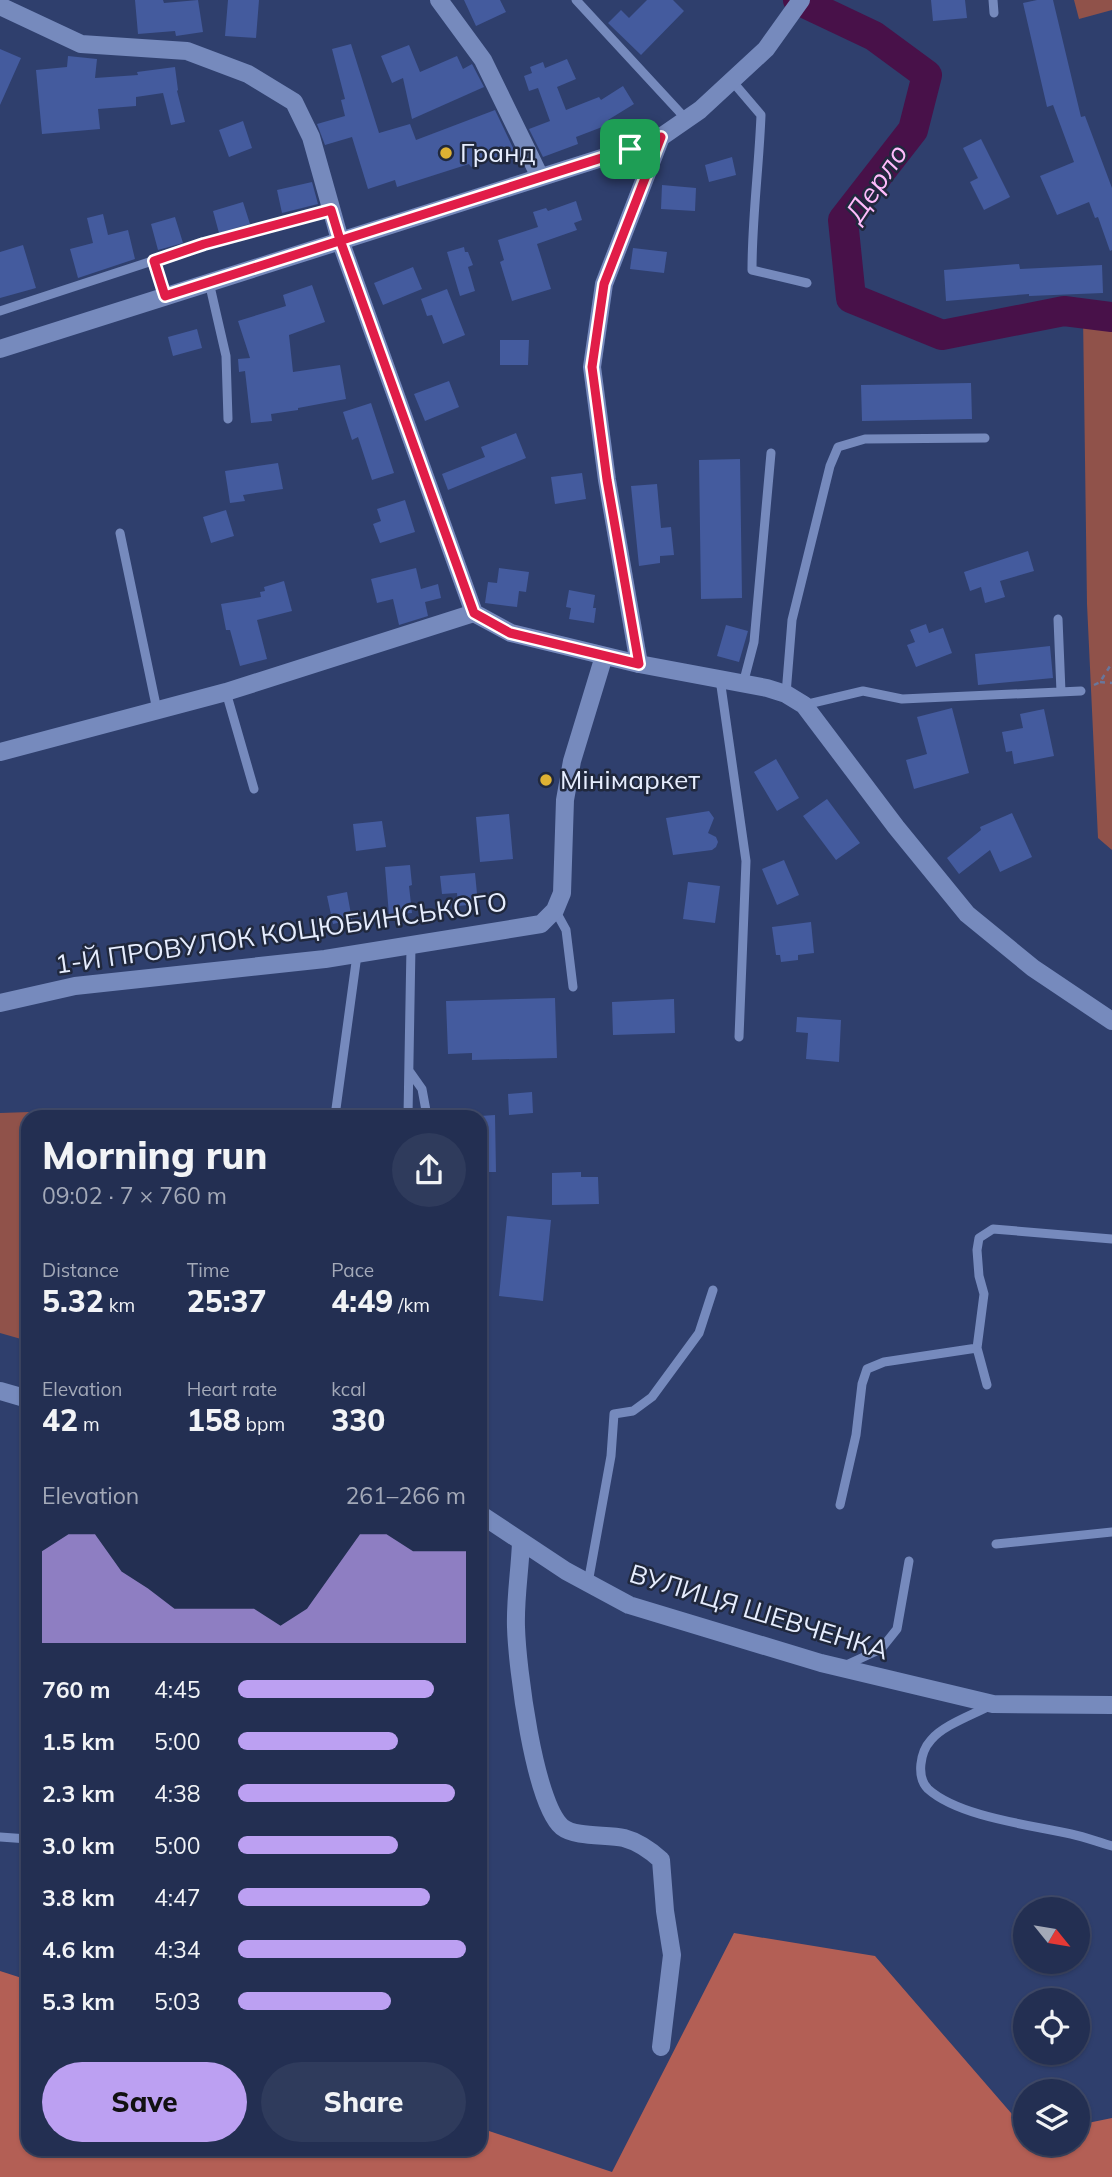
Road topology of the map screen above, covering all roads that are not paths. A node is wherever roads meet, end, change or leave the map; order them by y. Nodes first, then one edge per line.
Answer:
1 (439, 0) edge
2 (576, 0) edge
3 (801, 0) edge
4 (993, 0) edge
5 (0, 6) edge
6 (994, 13) dead end
7 (732, 81) junction
8 (686, 119) junction
9 (661, 137) junction
10 (540, 177) junction
11 (331, 210) junction
12 (340, 240) junction
13 (154, 261) junction
14 (209, 282) junction
15 (807, 283) dead end
16 (165, 296) junction
17 (0, 311) edge
18 (0, 349) edge
19 (228, 419) dead end
20 (985, 438) dead end
21 (771, 453) dead end
22 (120, 533) dead end
23 (474, 613) junction
24 (1058, 619) dead end
25 (604, 656) junction
26 (639, 664) junction
27 (720, 679) junction
28 (743, 684) junction
29 (1081, 691) road end
30 (226, 692) junction
31 (1061, 692) junction
32 (786, 694) junction
33 (804, 705) junction
34 (158, 710) junction
35 (0, 752) edge
36 (254, 789) dead end
37 (555, 910) junction
38 (411, 946) junction
39 (357, 955) junction
40 (573, 987) dead end
41 (0, 1003) edge
42 (1112, 1021) edge
43 (740, 1037) dead end
44 (410, 1072) junction
45 (336, 1110) edge
46 (408, 1110) edge
47 (427, 1110) edge
48 (1112, 1238) edge
49 (713, 1290) dead end
50 (977, 1348) junction
51 (987, 1385) dead end
52 (0, 1391) edge
53 (21, 1397) edge
54 (840, 1505) dead end
55 (487, 1519) edge
56 (1112, 1532) edge
57 (522, 1542) junction
58 (996, 1544) dead end
59 (909, 1562) dead end
60 (588, 1583) junction
61 (840, 1668) junction
62 (993, 1704) junction
63 (1112, 1705) edge
64 (0, 1837) edge
65 (21, 1838) edge
66 (1112, 1846) edge
67 (661, 2047) dead end

1 - 10 street
2 - 8 lane
3 - 7 street
4 - 6 lane
5 - 11 street
7 - 8 street
7 - 15 lane
8 - 9 street
9 - 10 street
9 - 26 street
10 - 12 street
11 - 12 street
11 - 13 lane
12 - 14 street
12 - 23 street
13 - 16 lane
13 - 17 lane
14 - 16 street
14 - 19 lane
16 - 18 street
20 - 32 lane
21 - 28 lane
22 - 34 lane
23 - 25 street
23 - 30 street
24 - 31 lane
25 - 26 street
25 - 37 street
26 - 27 street
27 - 28 street
27 - 43 lane
28 - 32 street
29 - 31 lane
30 - 34 street
30 - 36 lane
31 - 33 lane
32 - 33 street
33 - 42 street
34 - 35 street
37 - 38 street, 1-Й ПРОВУЛОК КОЦЮБИНСЬКОГО
37 - 40 lane
38 - 39 street, 1-Й ПРОВУЛОК КОЦЮБИНСЬКОГО
38 - 44 lane
39 - 41 street, 1-Й ПРОВУЛОК КОЦЮБИНСЬКОГО
39 - 45 lane
44 - 46 lane
44 - 47 lane
48 - 50 lane
49 - 60 lane
50 - 51 lane
50 - 54 lane
52 - 53 street
55 - 57 street, ВУЛИЦЯ ШЕВЧЕНКА
56 - 58 lane
57 - 60 street, ВУЛИЦЯ ШЕВЧЕНКА
57 - 67 street
59 - 61 lane
60 - 61 street, ВУЛИЦЯ ШЕВЧЕНКА
61 - 62 street, ВУЛИЦЯ ШЕВЧЕНКА
62 - 63 street, ВУЛИЦЯ ШЕВЧЕНКА
62 - 66 lane, ВУЛИЦЯ ШЕВЧЕНКА
64 - 65 lane

